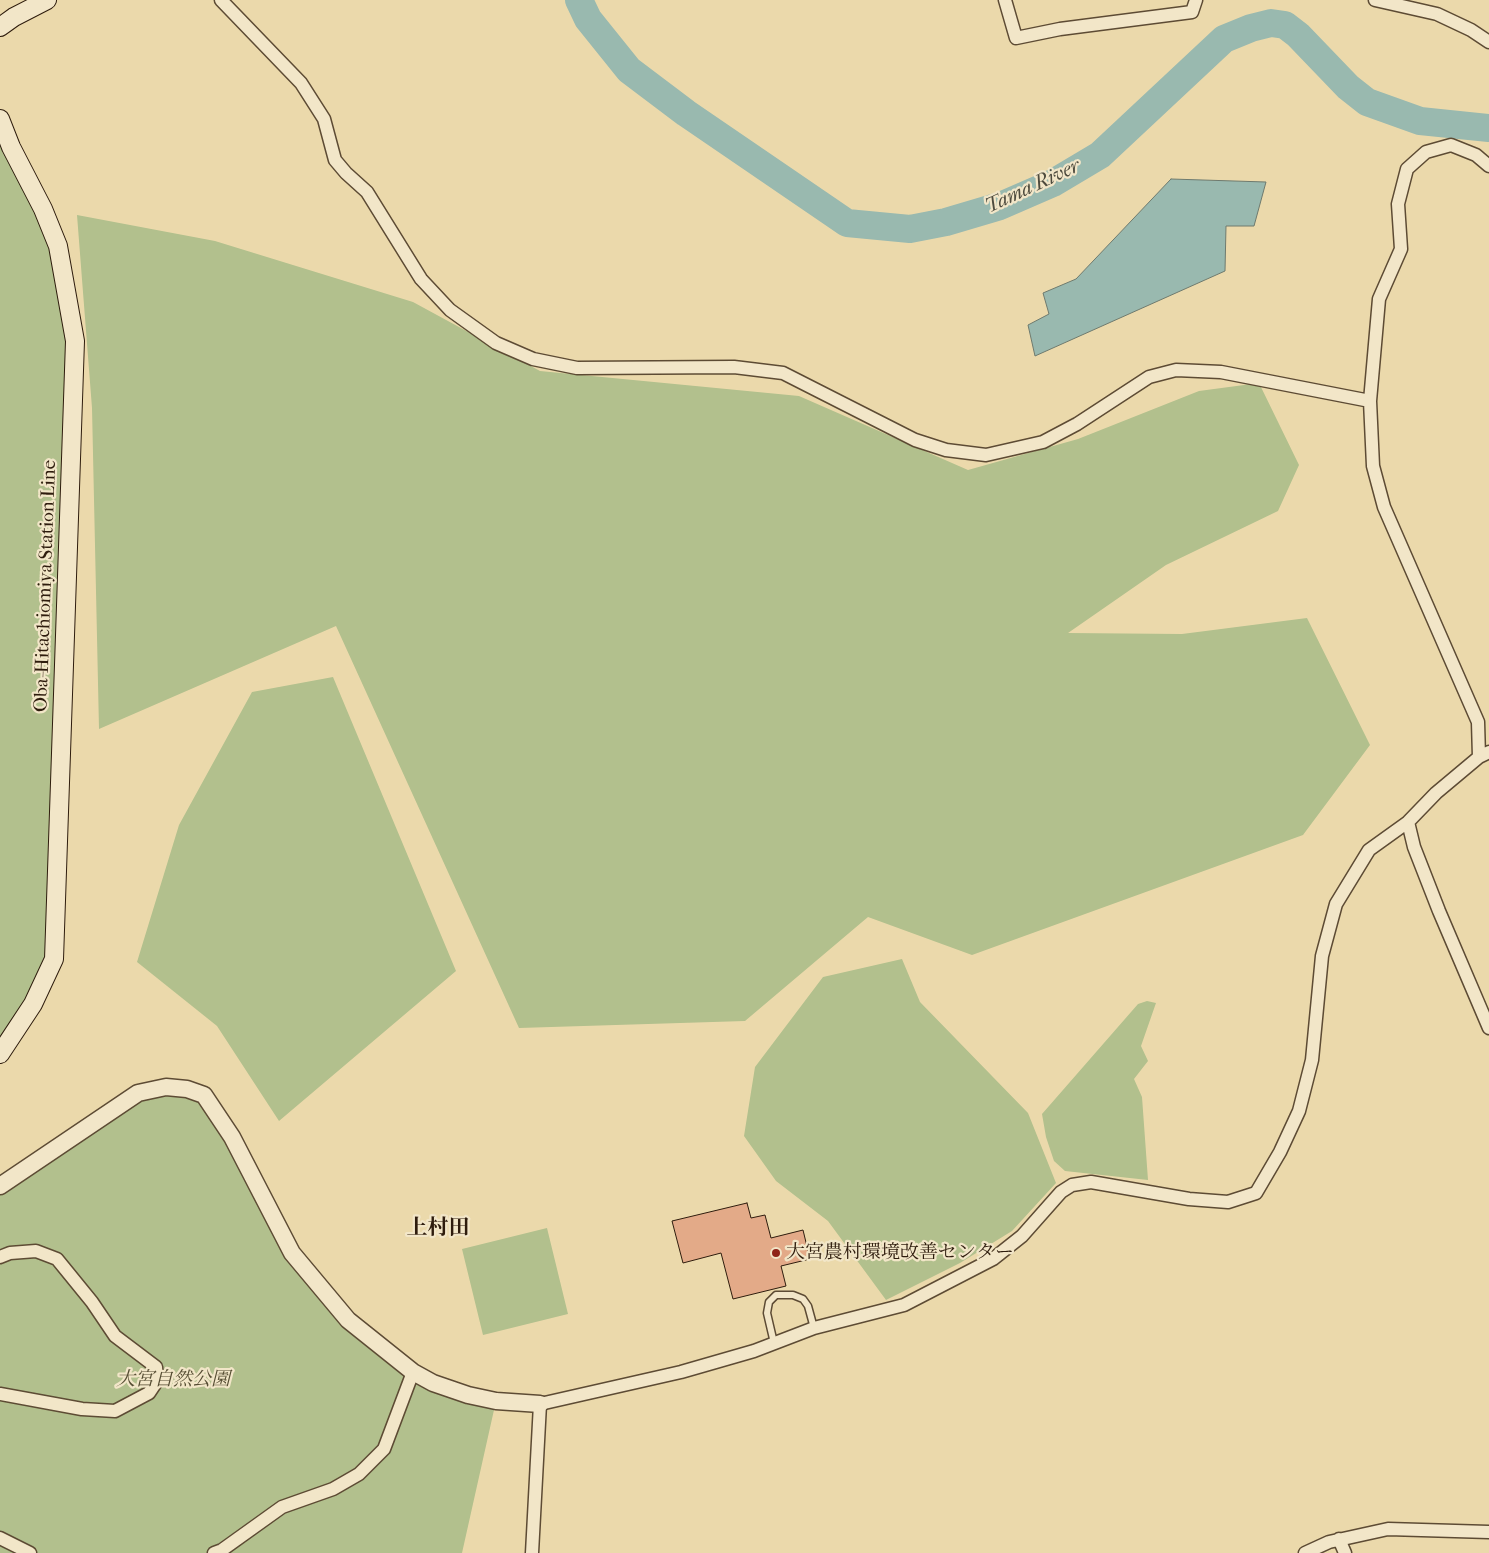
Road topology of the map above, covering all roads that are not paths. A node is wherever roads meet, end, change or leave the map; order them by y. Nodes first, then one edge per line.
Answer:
1 (47, 0) edge
2 (221, 0) edge
3 (1005, 0) edge
4 (1196, 0) edge
5 (1375, 0) edge
6 (0, 27) edge
7 (1489, 42) edge
8 (0, 119) edge
9 (1489, 166) edge
10 (1370, 401) junction
11 (1484, 754) edge
12 (1408, 822) junction
13 (1489, 1028) edge
14 (0, 1054) edge
15 (0, 1186) edge
16 (0, 1257) edge
17 (814, 1328) junction
18 (774, 1343) junction
19 (413, 1372) junction
20 (0, 1394) edge
21 (540, 1404) junction
22 (1489, 1532) edge
23 (0, 1538) edge
24 (1338, 1539) junction
25 (30, 1553) edge
26 (214, 1553) edge
27 (532, 1553) edge
28 (1305, 1553) edge
29 (1345, 1553) edge

1 - 6 main road
2 - 10 street
3 - 4 street
5 - 7 street
8 - 14 main road, Oba-Hitachiomiya Station Line
9 - 10 street
10 - 11 street
11 - 12 street
12 - 13 street
12 - 17 street
15 - 19 street
16 - 20 street
17 - 18 street
17 - 18 lane
18 - 21 street
19 - 21 street
19 - 26 street
21 - 27 street
22 - 24 street
23 - 25 street
24 - 28 street
24 - 29 street

